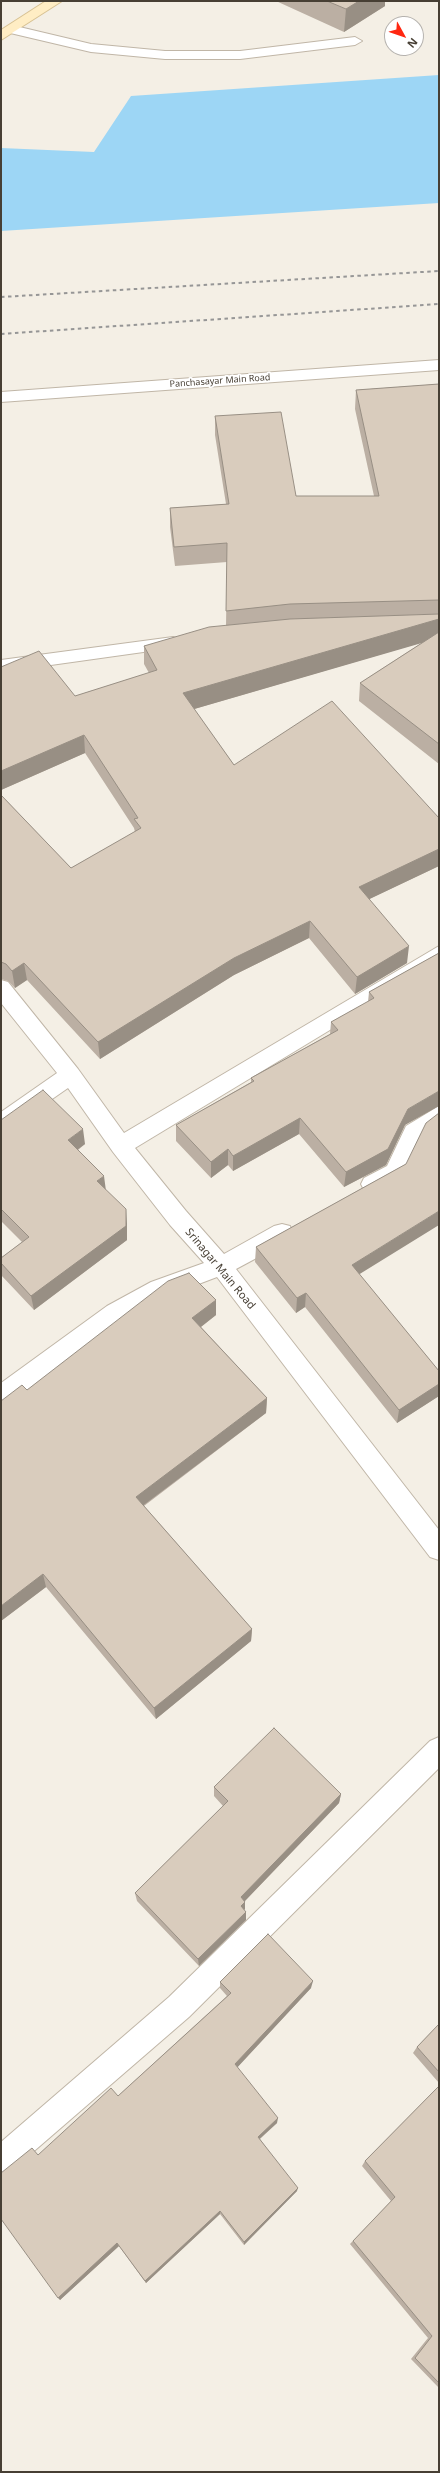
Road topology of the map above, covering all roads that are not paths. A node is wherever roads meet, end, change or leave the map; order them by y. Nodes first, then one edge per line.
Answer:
1 (55, 1) edge
2 (6, 33) edge
3 (355, 41) dead end
4 (439, 365) edge
5 (1, 397) edge
6 (190, 641) edge
7 (1, 666) edge
8 (439, 954) edge
9 (1, 988) edge
10 (71, 1075) junction
11 (439, 1115) edge
12 (1, 1123) edge
13 (121, 1146) junction
14 (353, 1195) edge
15 (298, 1225) edge
16 (221, 1266) junction
17 (1, 1396) edge
18 (439, 1550) edge
19 (439, 1750) edge
20 (1, 2161) edge

1 - 2 street
2 - 3 street
4 - 5 street, Panchasayar Main Road
6 - 7 street
8 - 13 street
9 - 10 street, Srinagar Main Road
10 - 12 street
10 - 13 street, Srinagar Main Road
11 - 14 street
13 - 16 street, Srinagar Main Road
15 - 16 street
16 - 17 street
16 - 18 street, Srinagar Main Road
19 - 20 street

